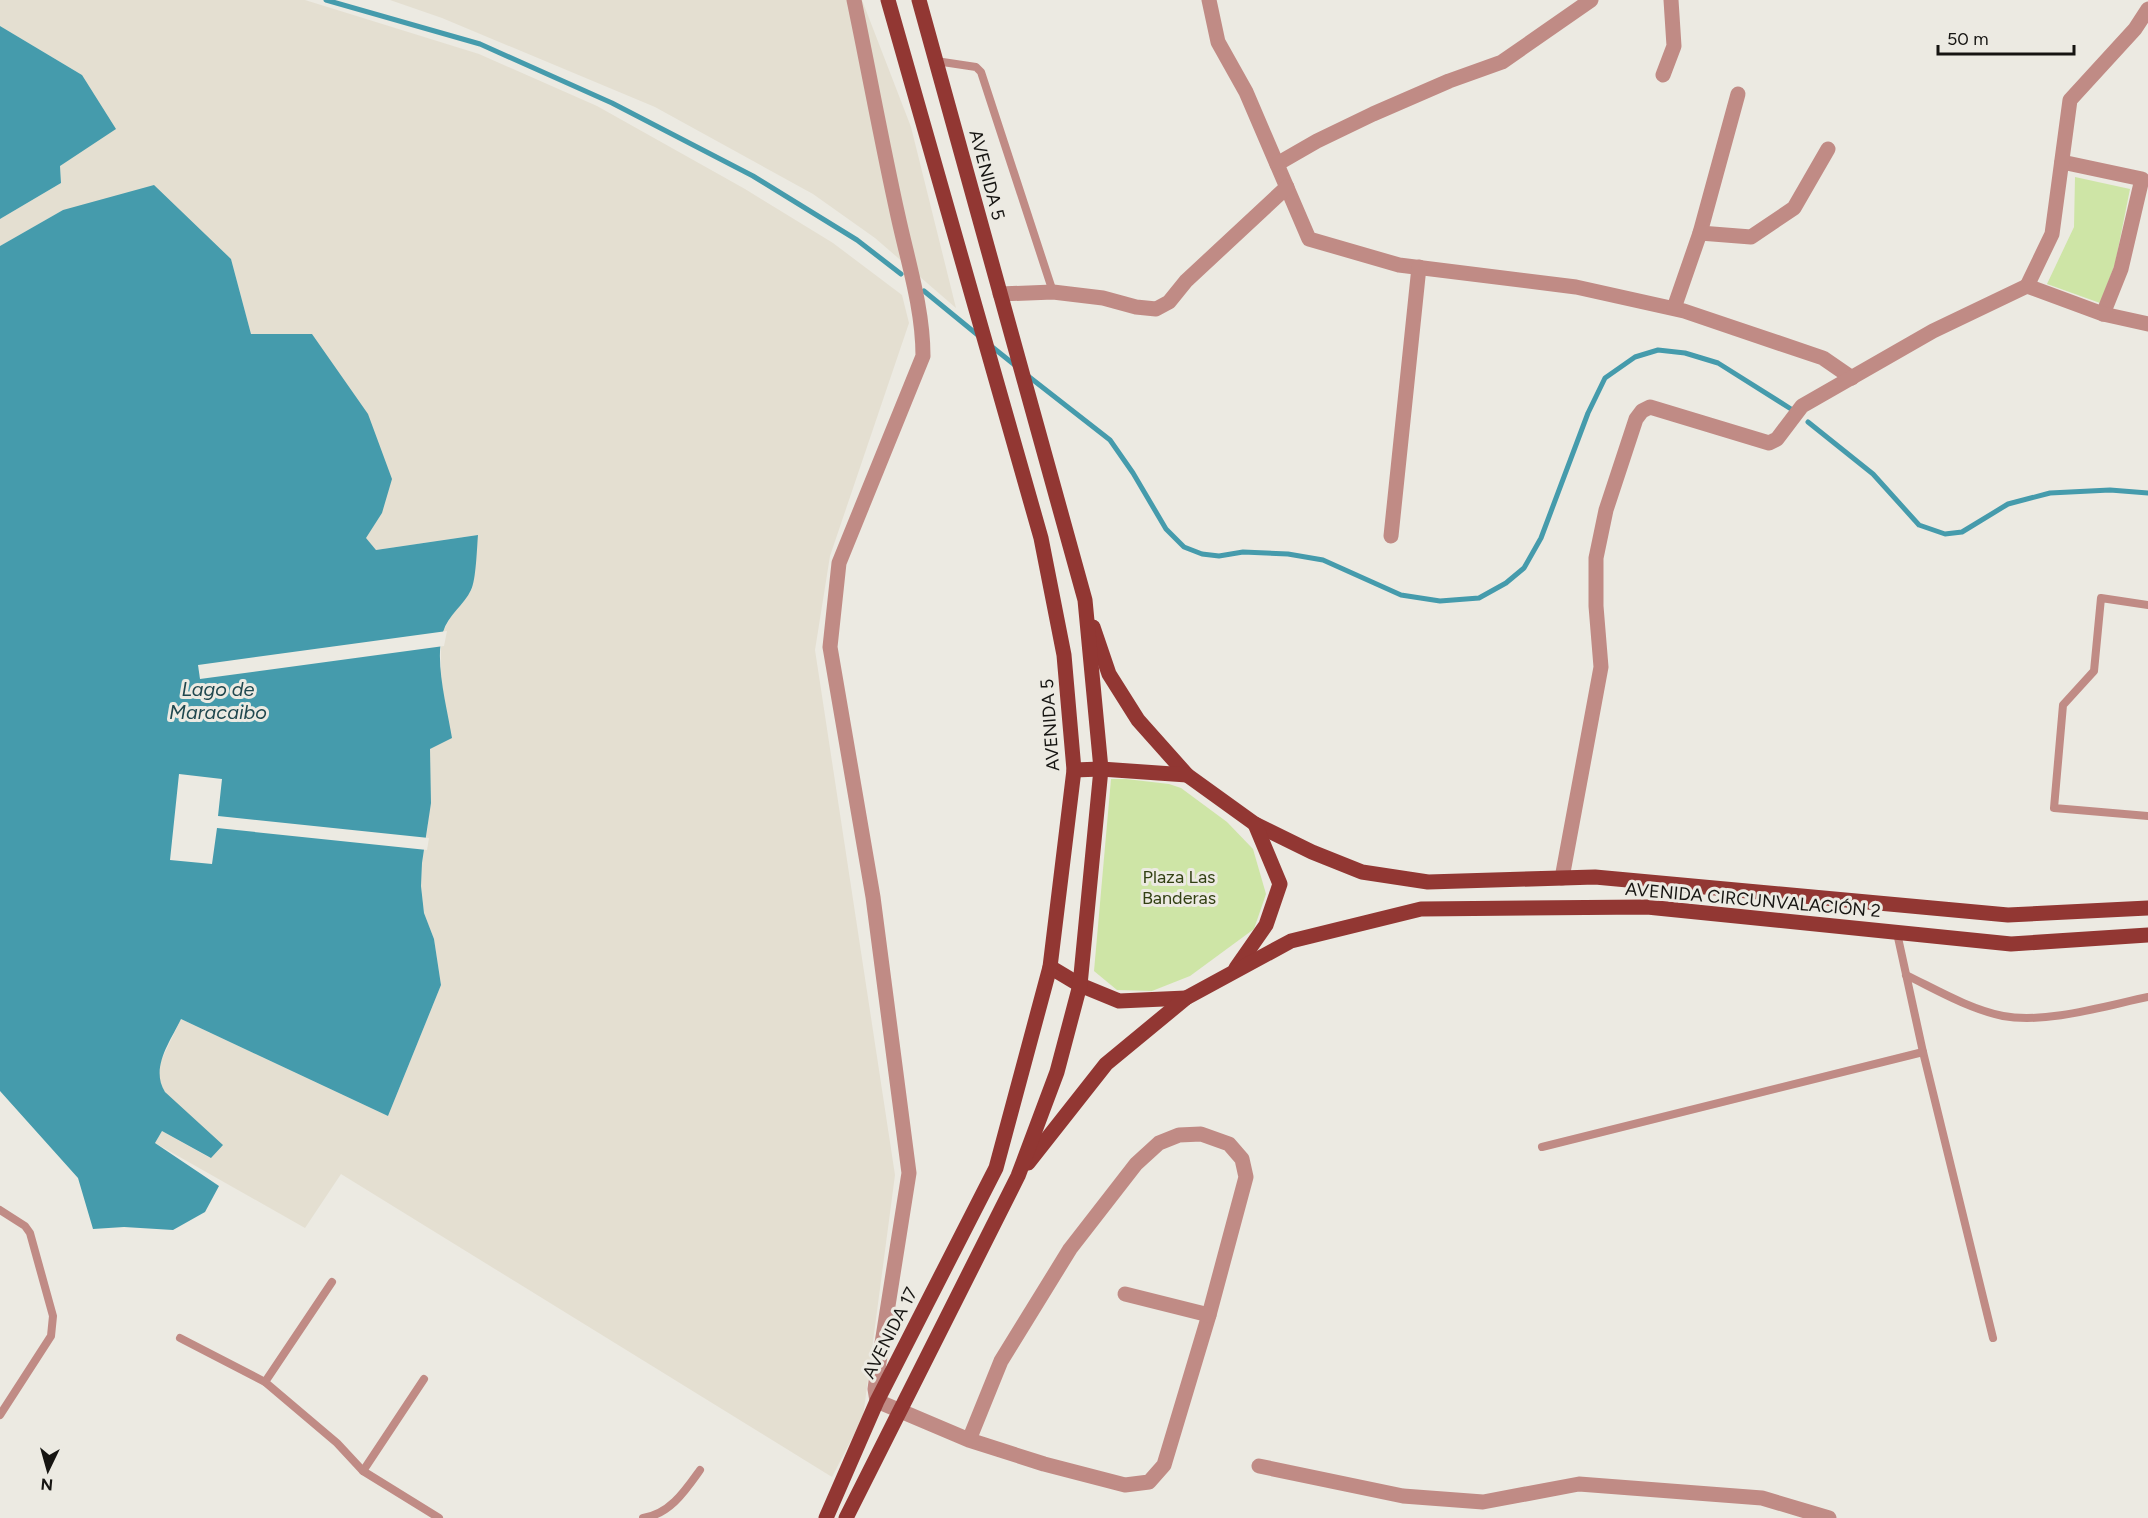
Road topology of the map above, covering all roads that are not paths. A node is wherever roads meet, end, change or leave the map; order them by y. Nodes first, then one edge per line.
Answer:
1 (854, 0) edge
2 (888, 0) edge
3 (919, 0) edge
4 (1209, 0) edge
5 (1591, 0) edge
6 (1671, 0) edge
7 (2148, 9) edge
8 (936, 61) junction
9 (1663, 75) dead end
10 (1738, 94) dead end
11 (1828, 149) dead end
12 (2062, 162) junction
13 (1277, 165) junction
14 (1287, 187) junction
15 (1700, 233) junction
16 (1419, 267) junction
17 (2027, 286) junction
18 (1053, 292) junction
19 (1000, 294) junction
20 (1674, 308) junction
21 (2103, 314) junction
22 (2148, 324) edge
23 (1852, 378) junction
24 (1391, 536) dead end
25 (1085, 600) junction
26 (2148, 605) edge
27 (1101, 769) junction
28 (1074, 770) junction
29 (1187, 775) junction
30 (2148, 816) edge
31 (1255, 824) junction
32 (1562, 878) junction
33 (2148, 908) edge
34 (1897, 933) junction
35 (2148, 935) edge
36 (1050, 967) junction
37 (1234, 971) junction
38 (1906, 975) junction
39 (1080, 986) junction
40 (2148, 997) edge
41 (1186, 998) junction
42 (1923, 1052) junction
43 (1542, 1147) dead end
44 (996, 1168) joint
45 (1018, 1176) junction
46 (0, 1210) edge
47 (332, 1282) dead end
48 (1125, 1294) dead end
49 (1209, 1315) junction
50 (180, 1338) dead end
51 (1993, 1338) dead end
52 (424, 1379) dead end
53 (265, 1382) junction
54 (877, 1401) junction
55 (900, 1411) junction
56 (0, 1415) edge
57 (969, 1440) junction
58 (1258, 1466) dead end
59 (700, 1470) dead end
60 (363, 1471) junction
61 (439, 1518) edge
62 (643, 1518) edge
63 (826, 1518) edge
64 (846, 1518) edge
65 (1829, 1518) edge

1 - 54 street
2 - 28 main road, AVENIDA 5
3 - 8 main road, AVENIDA 5
4 - 13 street
5 - 13 street
6 - 9 street
7 - 12 street
8 - 18 lane
8 - 19 main road, AVENIDA 5
10 - 15 street
11 - 15 street
12 - 17 street
12 - 21 street
13 - 14 street
14 - 16 street
14 - 18 street
15 - 20 street
16 - 20 street
16 - 24 street
17 - 21 street
17 - 23 street
18 - 19 street
19 - 25 main road, AVENIDA 5
20 - 23 street
21 - 22 street
23 - 32 street
25 - 27 main road
25 - 29 main road, AVENIDA CIRCUNVALACIÓN 2
26 - 30 lane
27 - 28 main road
27 - 29 main road
27 - 39 main road
28 - 36 main road, AVENIDA 5
29 - 31 main road, AVENIDA CIRCUNVALACIÓN 2
31 - 32 main road, AVENIDA CIRCUNVALACIÓN 2
31 - 37 main road
32 - 33 main road, AVENIDA CIRCUNVALACIÓN 2
34 - 35 main road, AVENIDA CIRCUNVALACIÓN 2
34 - 37 main road, AVENIDA CIRCUNVALACIÓN 2
34 - 38 lane
36 - 39 main road
36 - 44 main road, AVENIDA 5
37 - 41 main road, AVENIDA CIRCUNVALACIÓN 2
38 - 40 lane
38 - 42 lane
39 - 41 main road
39 - 45 main road
41 - 45 main road, AVENIDA CIRCUNVALACIÓN 2
42 - 43 lane
42 - 51 lane
44 - 54 main road, AVENIDA 17
45 - 55 main road
46 - 56 lane
47 - 53 lane
48 - 49 street
49 - 57 street
49 - 57 street
50 - 53 lane
52 - 60 lane
53 - 60 lane
54 - 55 street
54 - 63 main road, AVENIDA 17
55 - 57 street
55 - 64 main road
58 - 65 street
59 - 62 lane
60 - 61 lane

